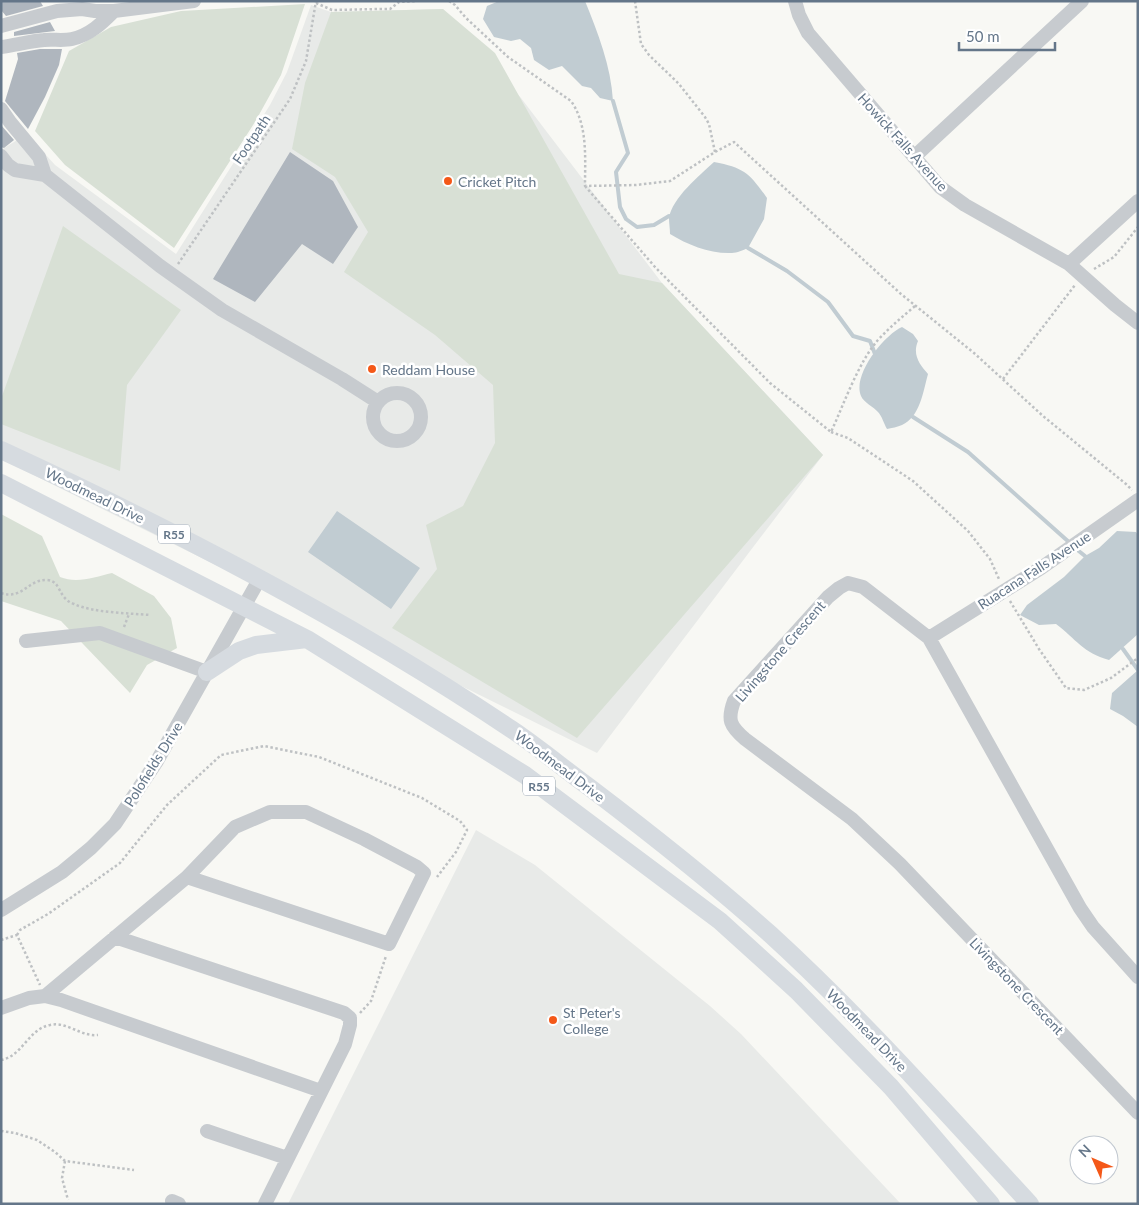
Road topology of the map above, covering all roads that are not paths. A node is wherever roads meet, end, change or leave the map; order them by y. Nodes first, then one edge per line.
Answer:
1 (194, 1) edge
2 (795, 1) edge
3 (1082, 1) edge
4 (114, 11) junction
5 (1, 26) edge
6 (1, 47) edge
7 (1, 109) edge
8 (1, 156) edge
9 (914, 157) junction
10 (45, 175) junction
11 (1138, 201) edge
12 (1069, 264) junction
13 (1138, 323) edge
14 (378, 402) dead end
15 (1, 450) edge
16 (1, 483) edge
17 (1135, 495) edge
18 (260, 578) junction
19 (244, 606) junction
20 (929, 638) junction
21 (308, 639) junction
22 (26, 641) dead end
23 (207, 672) junction
24 (187, 877) junction
25 (1, 910) edge
26 (115, 937) junction
27 (1138, 977) edge
28 (46, 996) junction
29 (1, 1008) edge
30 (322, 1092) junction
31 (1138, 1113) edge
32 (207, 1131) dead end
33 (288, 1158) junction
34 (265, 1204) edge
35 (992, 1204) edge
36 (1030, 1204) edge

1 - 4 street
2 - 9 street, Howick Falls Avenue
3 - 9 street
4 - 5 street
4 - 6 street
7 - 10 street
8 - 10 street
9 - 12 street, Howick Falls Avenue
10 - 14 street
11 - 12 street
12 - 13 street, Howick Falls Avenue
15 - 18 main road, Woodmead Drive / R55
16 - 19 main road, Woodmead Drive / R55
17 - 20 street, Ruacana Falls Avenue
18 - 19 street, Polofields Drive
18 - 36 main road, Woodmead Drive / R55
19 - 21 main road, Woodmead Drive / R55
19 - 23 street, Polofields Drive
20 - 27 street, Livingstone Crescent
20 - 31 street, Livingstone Crescent
21 - 23 main road
21 - 35 main road, Woodmead Drive / R55
22 - 23 street
23 - 25 street, Polofields Drive
24 - 24 street
24 - 26 street
26 - 28 street
26 - 30 street
28 - 29 street
28 - 30 street
30 - 33 street
32 - 33 street
33 - 34 street

